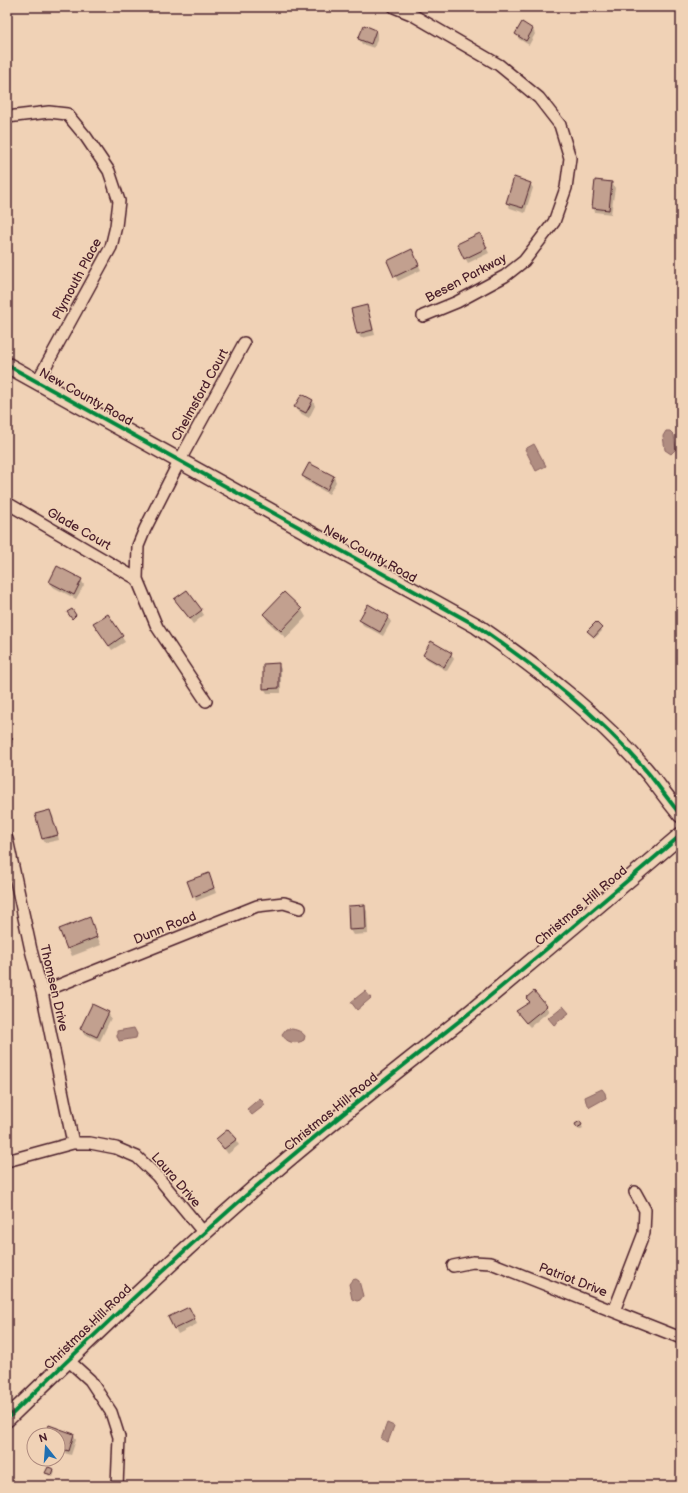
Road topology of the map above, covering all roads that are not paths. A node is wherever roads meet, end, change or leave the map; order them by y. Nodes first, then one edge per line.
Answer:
1 (394, 7) edge
2 (7, 117) edge
3 (423, 316) dead end
4 (244, 343) dead end
5 (7, 365) edge
6 (37, 382) junction
7 (180, 460) junction
8 (7, 503) edge
9 (137, 579) junction
10 (206, 701) dead end
11 (681, 815) edge
12 (681, 835) edge
13 (7, 839) edge
14 (300, 908) dead end
15 (42, 992) junction
16 (73, 1143) junction
17 (7, 1161) edge
18 (635, 1192) dead end
19 (204, 1233) junction
20 (453, 1266) dead end
21 (614, 1311) junction
22 (681, 1338) edge
23 (68, 1360) junction
24 (7, 1419) edge
25 (116, 1486) edge

1 - 3 street, Besen Parkway
2 - 6 street, Plymouth Place
4 - 7 street, Chelmsford Court
5 - 6 street, New County Road
6 - 7 street, New County Road
7 - 9 street, Chelmsford Court
7 - 11 street, New County Road
8 - 9 street, Glade Court
9 - 10 street
12 - 19 street, Christmas Hill Road
13 - 15 street, Thomsen Drive
14 - 15 street, Dunn Road
15 - 16 street, Thomsen Drive
16 - 17 street, Laura Drive
16 - 19 street, Laura Drive
18 - 21 street
19 - 23 street, Christmas Hill Road
20 - 21 street, Patriot Drive
21 - 22 street, Patriot Drive
23 - 24 street, Christmas Hill Road
23 - 25 street

